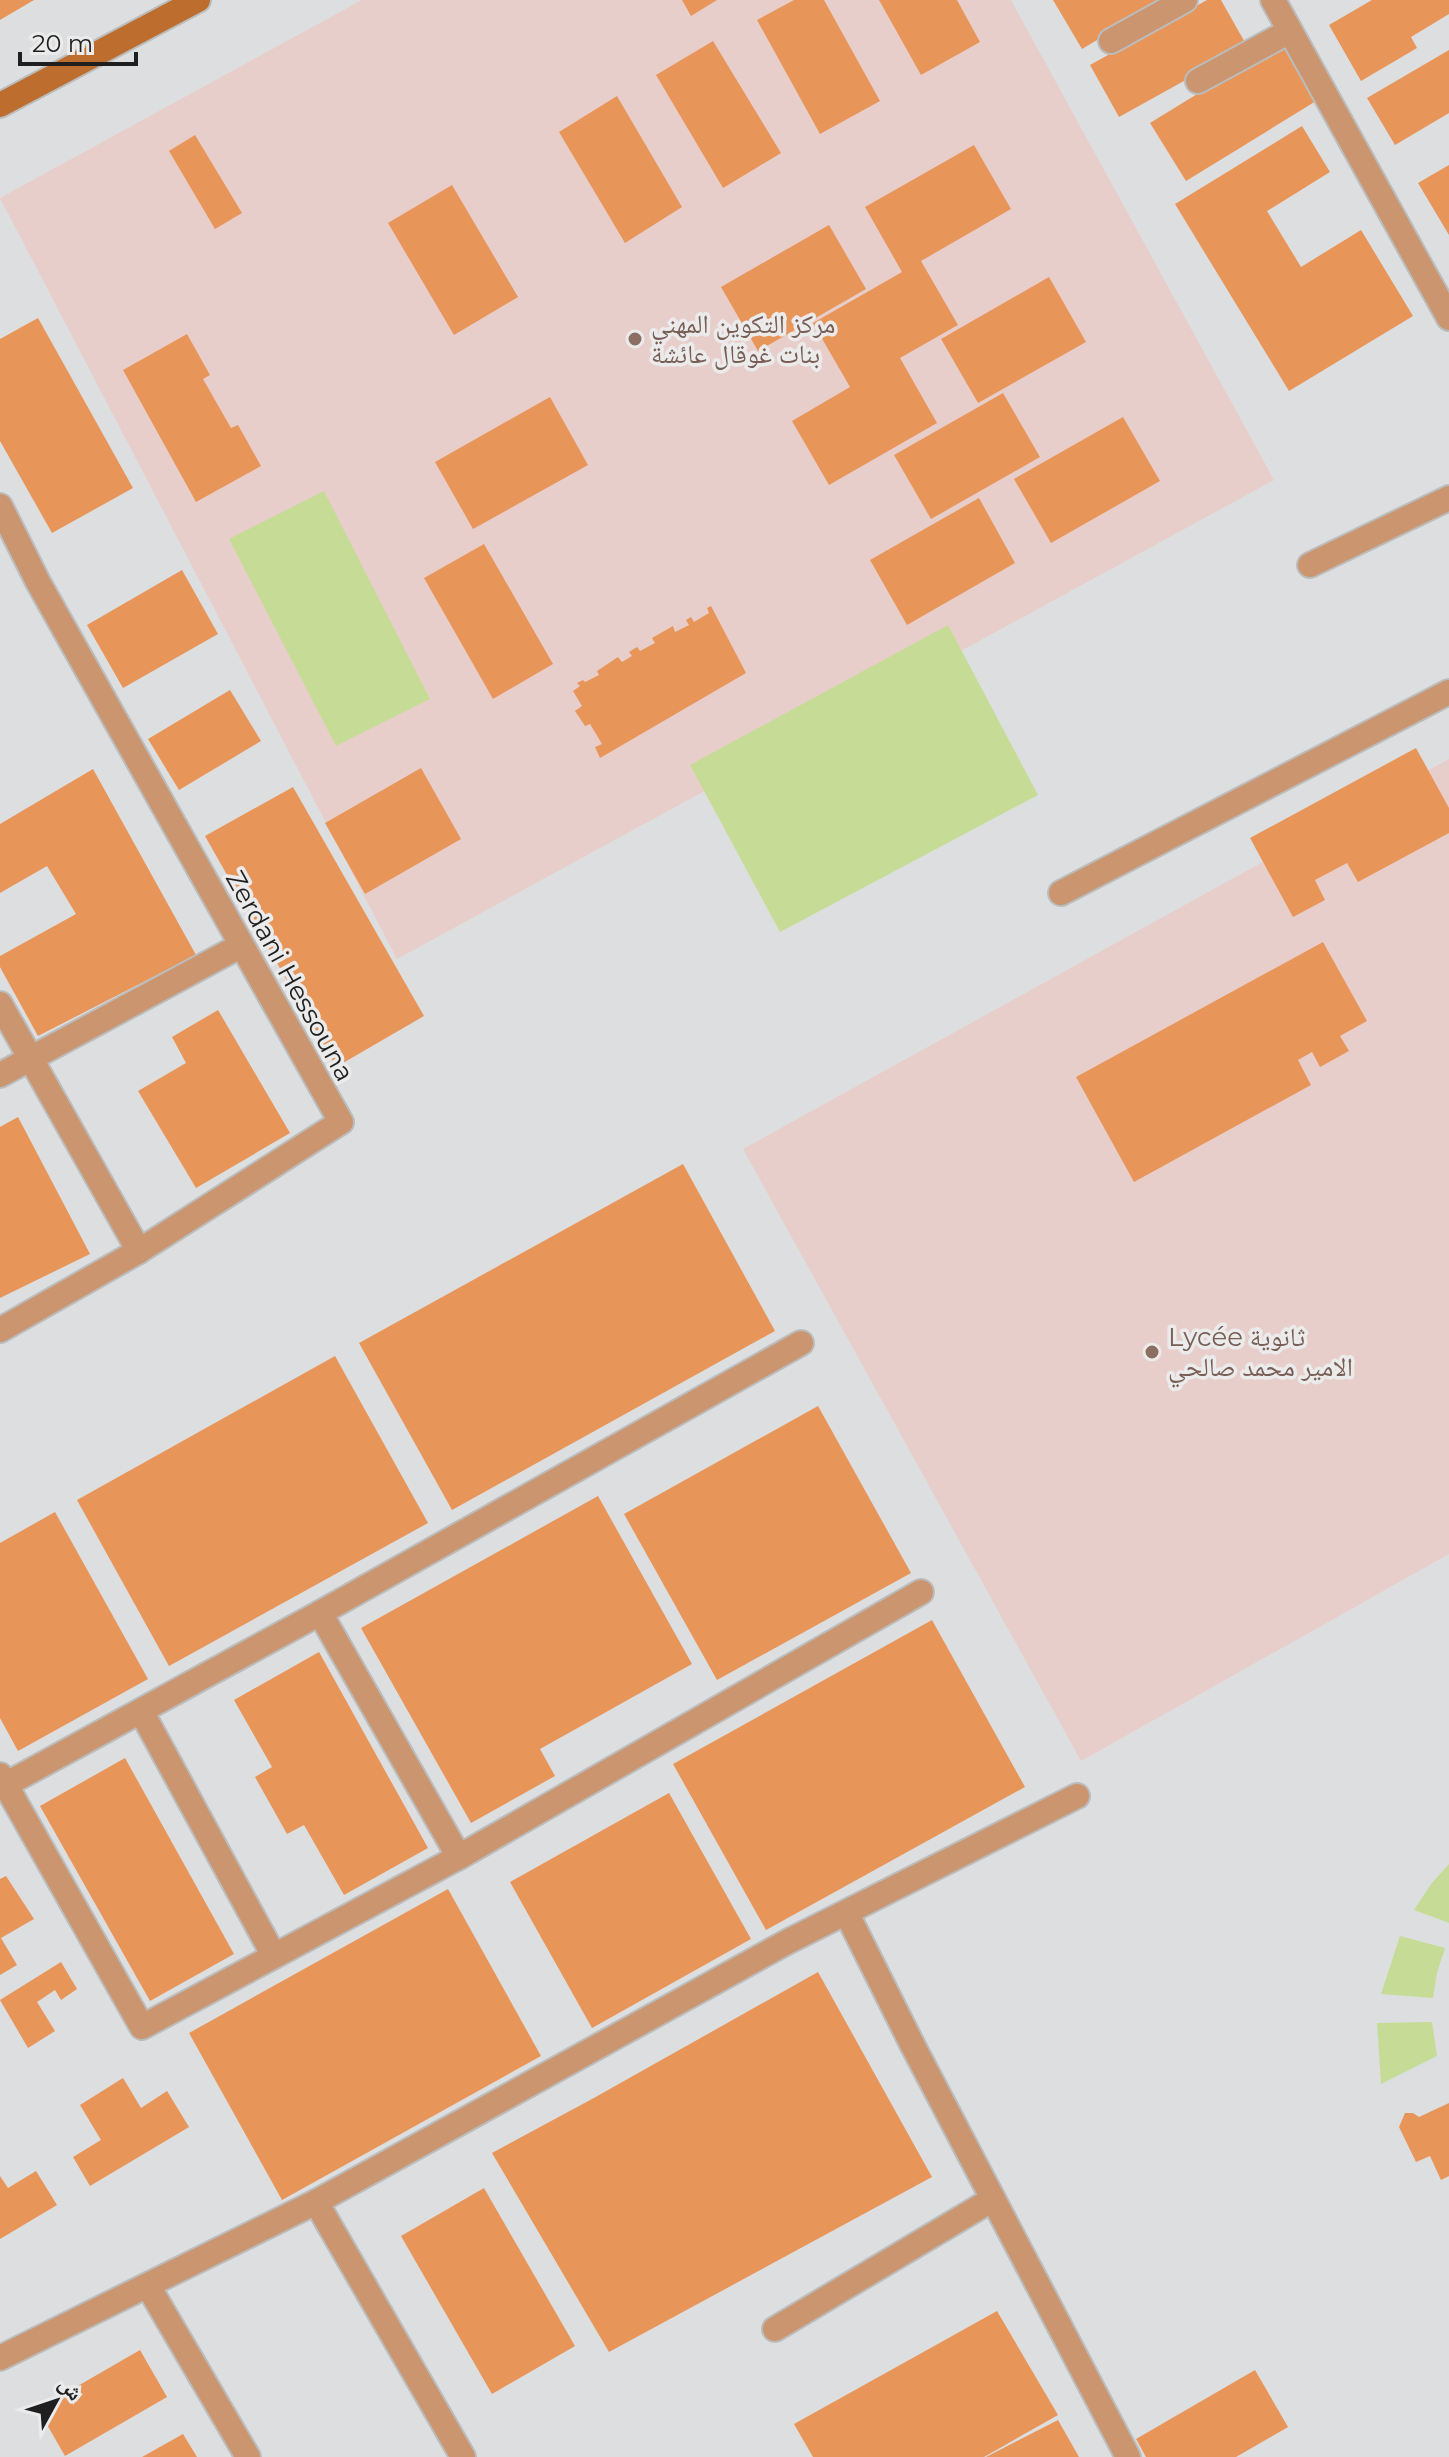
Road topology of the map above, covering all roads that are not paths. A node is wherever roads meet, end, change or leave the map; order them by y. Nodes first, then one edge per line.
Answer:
1 (198, 0) edge
2 (1185, 0) edge
3 (1273, 0) edge
4 (1290, 31) junction
5 (1111, 41) dead end
6 (1198, 81) dead end
7 (0, 105) edge
8 (1449, 318) edge
9 (1449, 498) edge
10 (0, 506) edge
11 (1310, 565) dead end
12 (1449, 692) edge
13 (1061, 893) dead end
14 (240, 946) junction
15 (0, 1004) edge
16 (31, 1057) junction
17 (0, 1075) edge
18 (139, 1251) junction
19 (0, 1330) edge
20 (801, 1343) dead end
21 (921, 1592) dead end
22 (320, 1613) junction
23 (141, 1711) junction
24 (3, 1780) edge
25 (1077, 1796) dead end
26 (459, 1857) junction
27 (847, 1914) junction
28 (274, 1956) junction
29 (993, 2199) junction
30 (316, 2202) junction
31 (148, 2286) junction
32 (775, 2329) dead end
33 (0, 2358) edge
34 (248, 2457) edge
35 (463, 2457) edge
36 (1128, 2457) edge

1 - 7 street
2 - 5 street
3 - 4 street
4 - 6 street
4 - 8 street
9 - 11 street
10 - 14 street, Zerdani Hessouna
12 - 13 street
14 - 16 street
14 - 18 street, Zerdani Hessouna
15 - 16 street
16 - 17 street
16 - 18 street
18 - 19 street, Zerdani Hessouna
20 - 22 street
21 - 26 street
22 - 23 street
22 - 26 street
23 - 24 street
23 - 28 street
24 - 28 street
25 - 27 street
26 - 28 street
27 - 29 street
27 - 30 street
29 - 32 street
29 - 36 street
30 - 31 street
30 - 35 street
31 - 33 street
31 - 34 street

